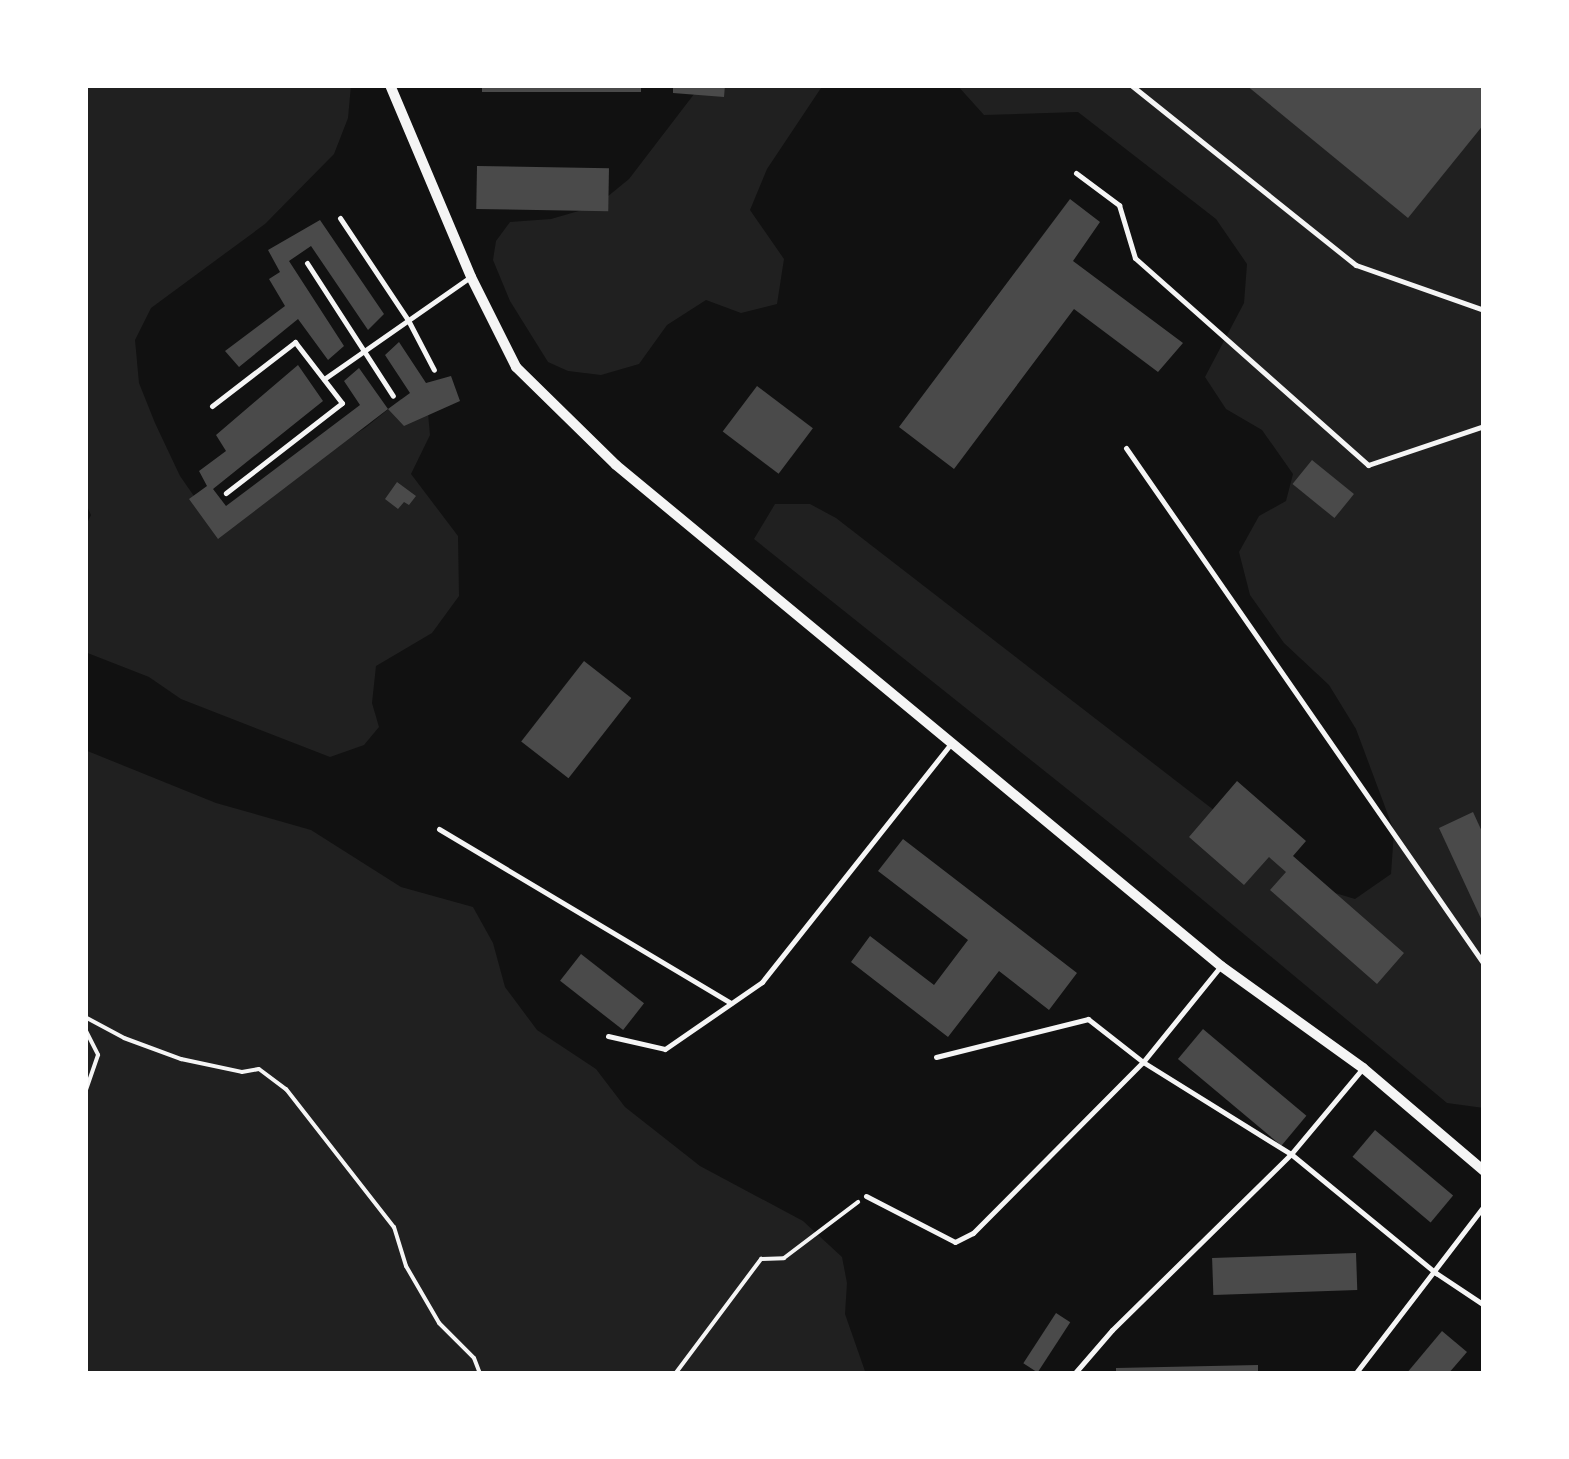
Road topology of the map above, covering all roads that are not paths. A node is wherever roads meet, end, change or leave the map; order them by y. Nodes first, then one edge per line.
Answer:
1 (390, 85) edge
2 (1132, 85) edge
3 (1076, 173) dead end
4 (340, 218) dead end
5 (306, 262) dead end
6 (471, 276) junction
7 (1484, 310) edge
8 (408, 320) junction
9 (364, 351) junction
10 (434, 370) dead end
11 (324, 379) junction
12 (393, 396) dead end
13 (212, 406) dead end
14 (1484, 426) edge
15 (1126, 448) dead end
16 (226, 492) dead end
17 (952, 743) junction
18 (439, 829) dead end
19 (1484, 964) edge
20 (1221, 966) junction
21 (731, 1003) junction
22 (608, 1036) dead end
23 (936, 1057) dead end
24 (1144, 1062) junction
25 (1363, 1068) junction
26 (1291, 1154) junction
27 (1484, 1171) edge
28 (866, 1196) road end
29 (1484, 1206) edge
30 (1436, 1273) junction
31 (1484, 1305) edge
32 (1074, 1374) edge
33 (1355, 1374) edge

1 - 6 street
2 - 7 lane
3 - 14 lane
4 - 8 lane
5 - 9 lane
6 - 8 lane
6 - 17 street
8 - 9 lane
8 - 10 lane
9 - 11 lane
9 - 12 lane
11 - 13 lane
11 - 16 lane
15 - 19 lane
17 - 20 street
17 - 21 lane
18 - 21 lane
20 - 24 lane
20 - 25 street
21 - 22 lane
23 - 24 lane
24 - 26 lane
24 - 28 lane
25 - 26 lane
25 - 27 street
26 - 30 lane
26 - 32 lane
29 - 30 lane
30 - 31 lane
30 - 33 lane

